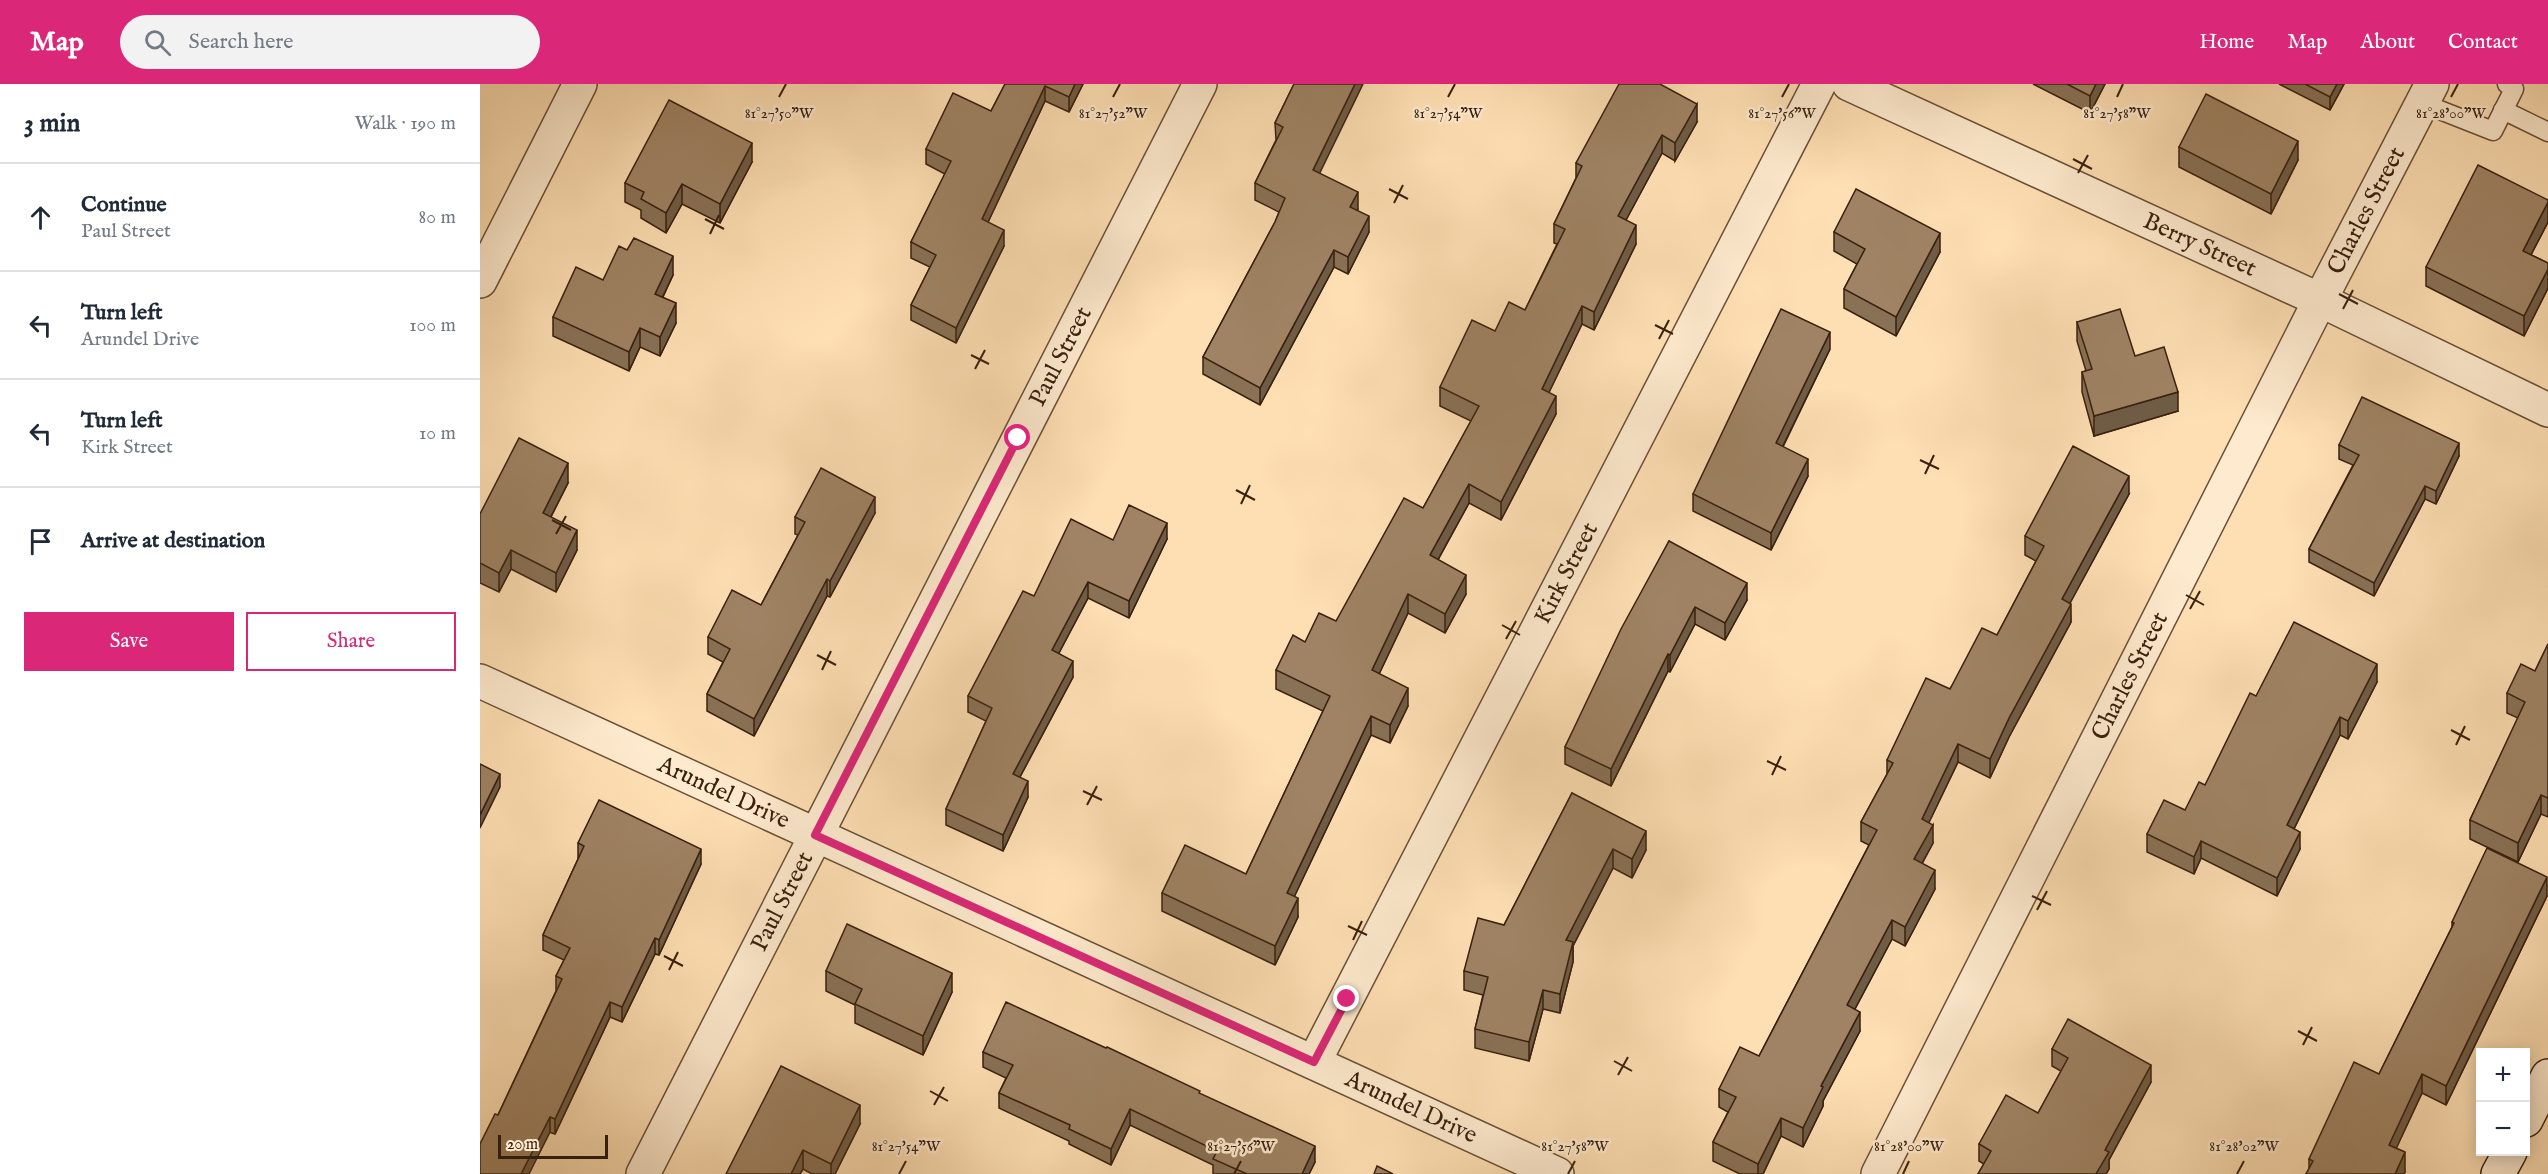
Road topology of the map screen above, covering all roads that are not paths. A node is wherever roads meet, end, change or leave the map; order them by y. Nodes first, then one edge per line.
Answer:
1 (580, 84) edge
2 (1200, 84) edge
3 (1819, 84) edge
4 (1849, 84) edge
5 (2507, 84) edge
6 (2427, 94) edge
7 (2503, 110) junction
8 (2548, 132) edge
9 (480, 281) edge
10 (2320, 300) junction
11 (2548, 410) edge
12 (480, 681) edge
13 (815, 835) junction
14 (1314, 1062) junction
15 (2548, 1076) edge
16 (2530, 1112) edge
17 (2508, 1156) edge
18 (643, 1174) edge
19 (1557, 1174) edge
20 (1878, 1174) edge
21 (2498, 1174) edge

1 - 9 street
2 - 13 street, Paul Street
3 - 14 street, Kirk Street
4 - 10 street, Berry Street
5 - 7 lane
6 - 7 lane
6 - 10 street, Charles Street
7 - 8 lane
10 - 11 street, Berry Street
10 - 20 street, Charles Street
12 - 13 street, Arundel Drive
13 - 14 street, Arundel Drive
13 - 18 street, Paul Street
14 - 19 street, Arundel Drive
15 - 16 street
17 - 21 street

